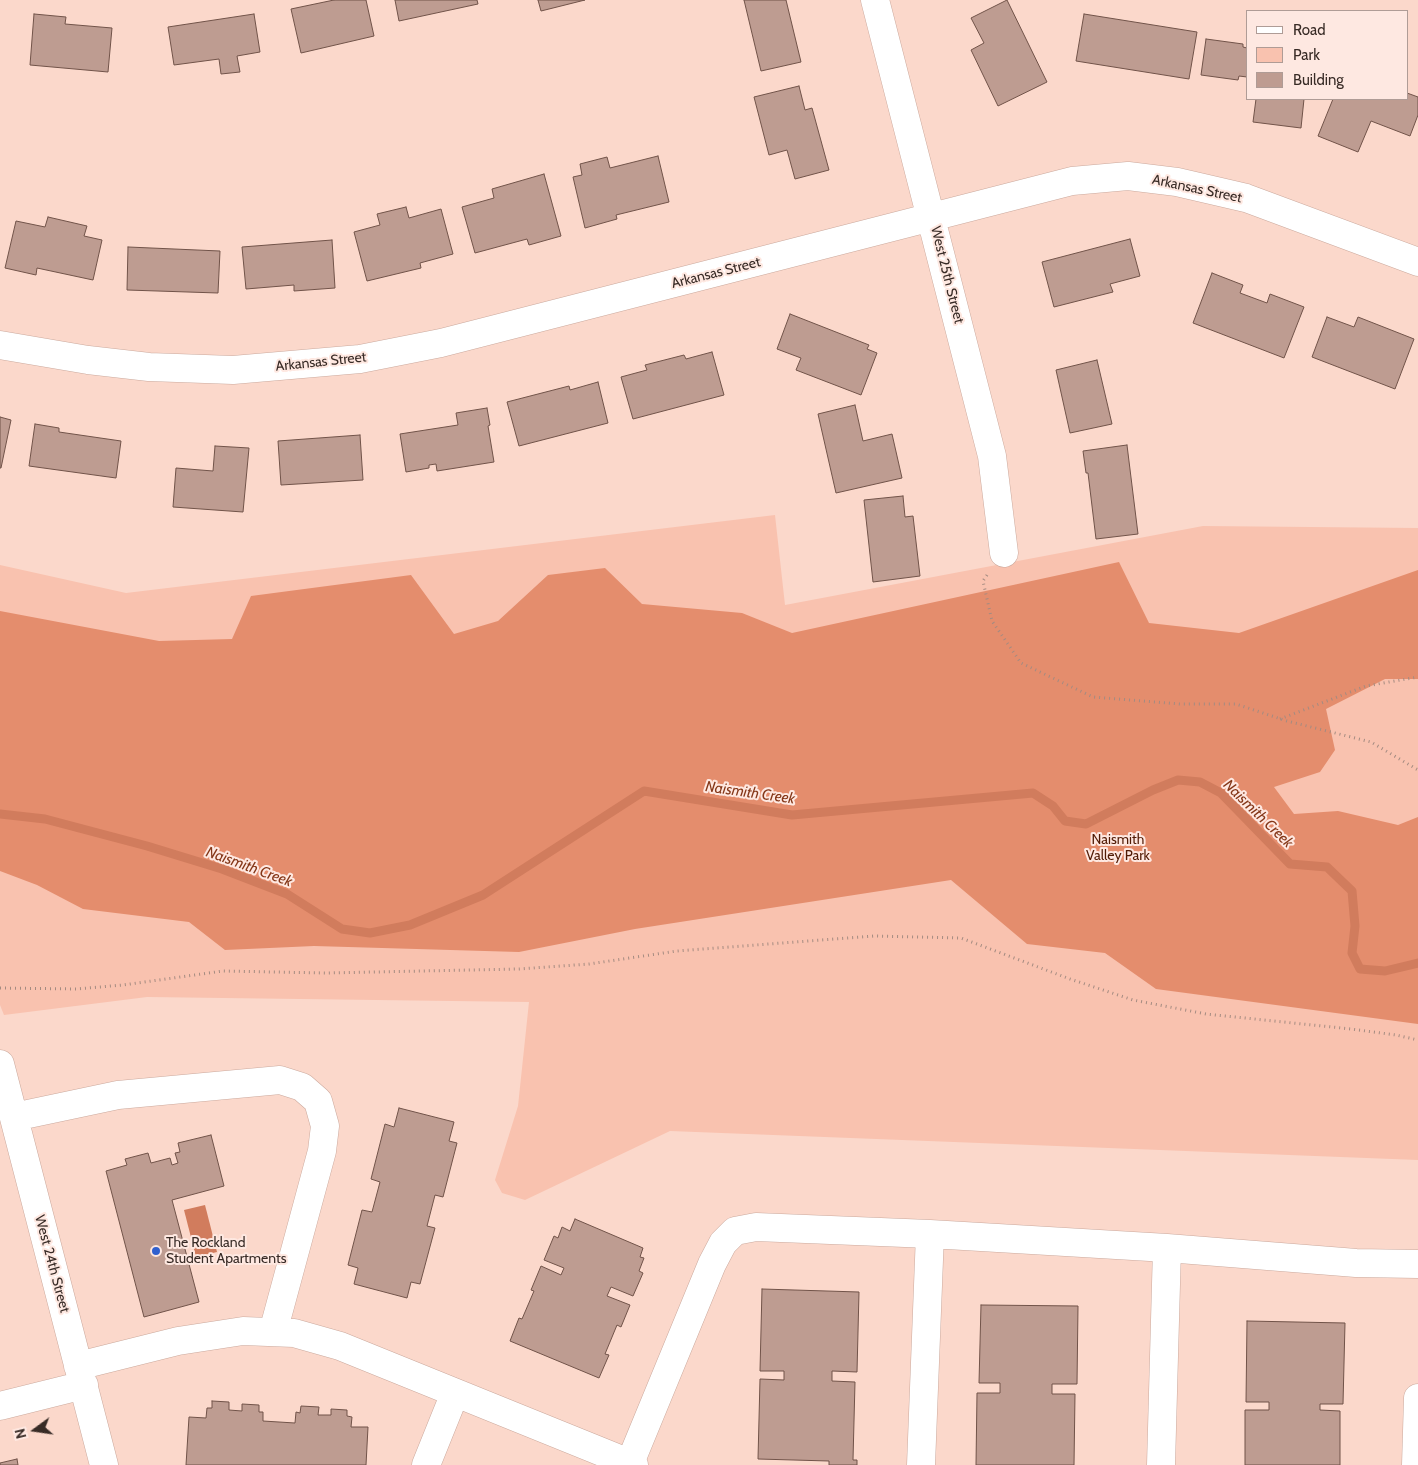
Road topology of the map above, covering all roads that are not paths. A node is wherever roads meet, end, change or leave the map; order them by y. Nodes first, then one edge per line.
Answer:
1 (875, 0) edge
2 (932, 217) junction
3 (1418, 262) edge
4 (0, 345) edge
5 (1004, 553) road end
6 (0, 1064) edge
7 (14, 1117) junction
8 (930, 1234) junction
9 (1167, 1248) junction
10 (1418, 1264) edge
11 (273, 1332) junction
12 (81, 1376) junction
13 (455, 1393) junction
14 (1418, 1398) edge
15 (0, 1406) edge
16 (632, 1464) edge
17 (104, 1465) edge
18 (426, 1465) edge
19 (921, 1465) edge
20 (1161, 1465) edge
21 (1416, 1465) edge

1 - 2 street, West 25th Street
2 - 3 street, Arkansas Street
2 - 4 street, Arkansas Street
2 - 5 street, West 25th Street
6 - 7 street, West 24th Street
7 - 11 street
7 - 12 street, West 24th Street
8 - 9 street
8 - 16 street
8 - 19 street
9 - 10 street
9 - 20 street
11 - 12 street
11 - 13 street
12 - 15 street
12 - 17 street, West 24th Street
13 - 16 street
13 - 18 street
14 - 21 street

